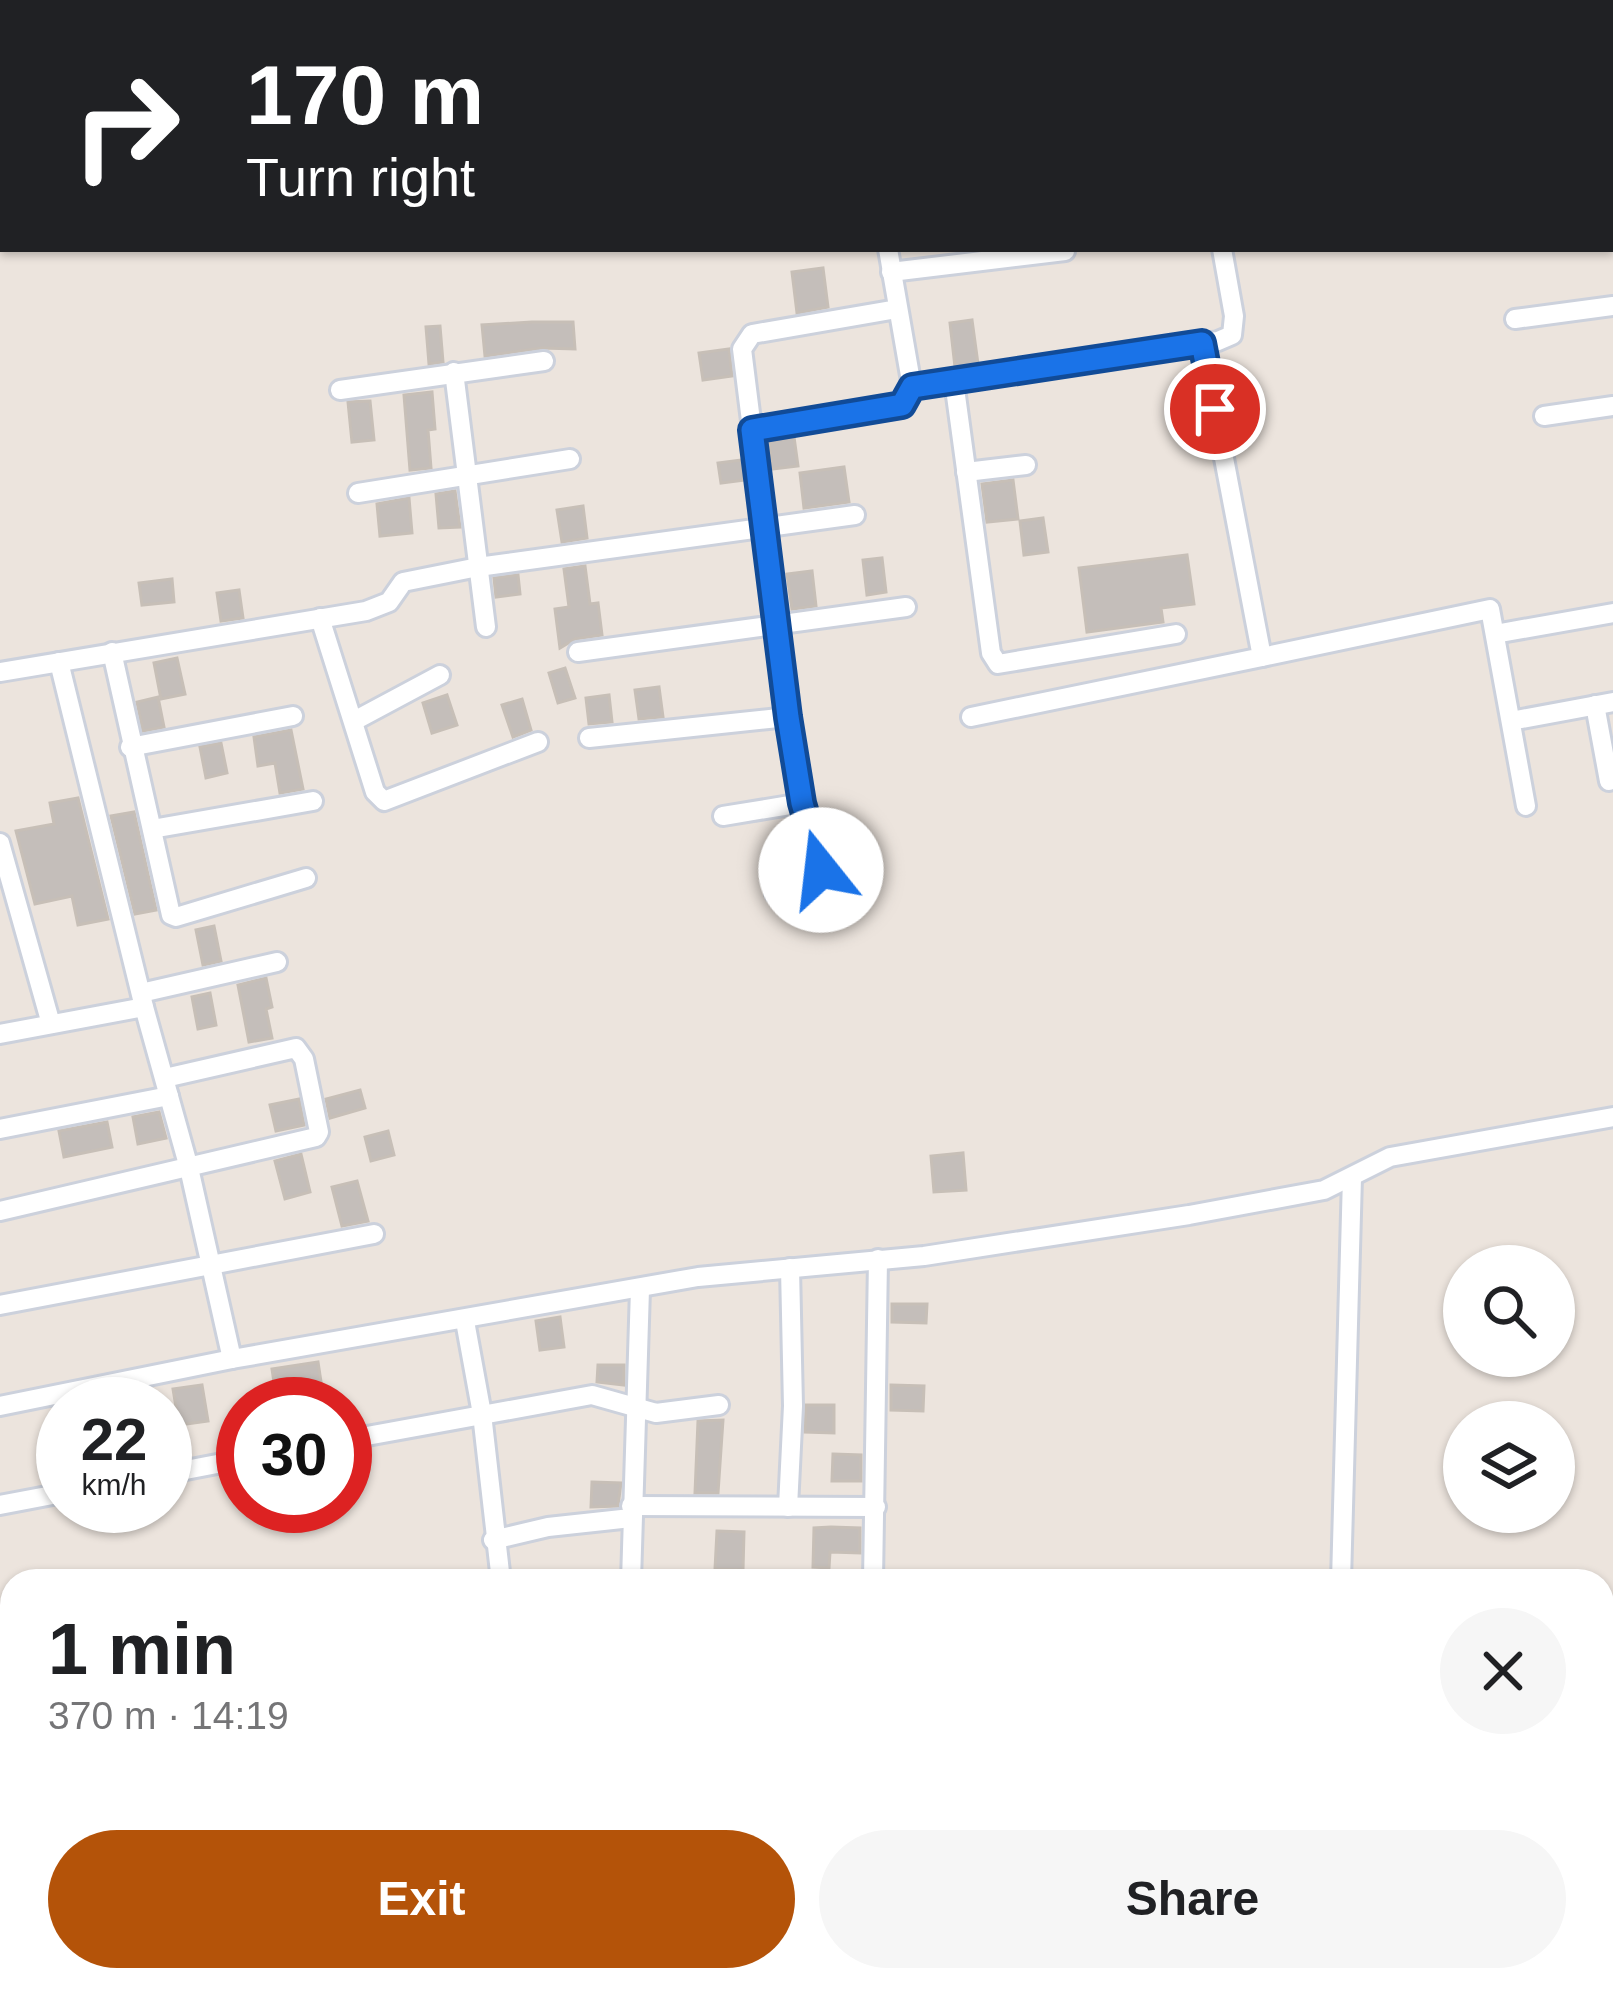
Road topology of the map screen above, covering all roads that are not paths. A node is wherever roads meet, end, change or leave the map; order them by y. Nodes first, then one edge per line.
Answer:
1 (888, 252) edge
2 (1057, 252) edge
3 (1223, 252) edge
4 (891, 272) junction
5 (1613, 307) edge
6 (897, 309) junction
7 (1515, 319) dead end
8 (1202, 343) junction
9 (544, 361) dead end
10 (454, 372) junction
11 (954, 381) junction
12 (912, 387) junction
13 (340, 390) dead end
14 (1613, 406) edge
15 (1544, 416) dead end
16 (752, 430) junction
17 (570, 459) dead end
18 (1026, 465) dead end
19 (966, 472) junction
20 (468, 476) junction
21 (358, 493) dead end
22 (855, 515) dead end
23 (766, 527) junction
24 (478, 567) junction
25 (906, 607) dead end
26 (1613, 613) edge
27 (320, 619) junction
28 (779, 625) junction
29 (486, 627) dead end
30 (1176, 634) dead end
31 (1495, 634) junction
32 (112, 652) junction
33 (578, 652) dead end
34 (1262, 657) junction
35 (59, 662) junction
36 (0, 672) edge
37 (440, 675) dead end
38 (1604, 704) edge
39 (293, 716) dead end
40 (788, 717) junction
41 (971, 717) dead end
42 (355, 721) junction
43 (1510, 721) junction
44 (589, 738) dead end
45 (538, 742) dead end
46 (130, 747) junction
47 (1610, 781) dead end
48 (313, 801) dead end
49 (802, 803) junction
50 (1526, 806) dead end
51 (723, 816) dead end
52 (152, 829) junction
53 (0, 843) edge
54 (306, 878) dead end
55 (775, 893) dead end
56 (278, 962) dead end
57 (142, 1000) junction
58 (51, 1024) junction
59 (0, 1034) edge
60 (167, 1087) junction
61 (1613, 1118) edge
62 (0, 1129) edge
63 (190, 1168) junction
64 (1352, 1177) junction
65 (0, 1211) edge
66 (374, 1234) dead end
67 (878, 1259) junction
68 (213, 1265) junction
69 (790, 1268) junction
70 (640, 1289) junction
71 (0, 1305) edge
72 (465, 1321) junction
73 (232, 1359) junction
74 (719, 1405) dead end
75 (0, 1406) edge
76 (639, 1407) junction
77 (482, 1414) junction
78 (372, 1435) edge
79 (36, 1498) edge
80 (0, 1505) edge
81 (788, 1507) junction
82 (876, 1507) junction
83 (631, 1512) junction
84 (494, 1540) junction
85 (499, 1569) edge
86 (631, 1569) edge
87 (873, 1569) edge
88 (1341, 1569) edge

1 - 4 street
2 - 4 street
3 - 8 street
4 - 6 street
5 - 7 street
6 - 12 street
6 - 16 street
8 - 11 street
8 - 34 street
9 - 10 street
10 - 13 street
10 - 20 street
11 - 12 street
11 - 19 street
12 - 16 street
14 - 15 street
16 - 23 street
17 - 20 street
18 - 19 street
19 - 30 street
20 - 21 street
20 - 24 street
22 - 23 street
23 - 24 street
23 - 28 street
24 - 27 street
24 - 29 street
25 - 28 street
26 - 31 street
27 - 32 street
27 - 42 street
28 - 33 street
28 - 40 street
31 - 34 street
31 - 43 street
32 - 35 street
32 - 46 street
34 - 41 street
35 - 36 street
35 - 57 street
37 - 42 street
38 - 43 street
38 - 47 street
39 - 46 street
40 - 44 street
40 - 49 street
42 - 45 street
43 - 50 street
46 - 52 street
48 - 52 street
49 - 51 street
49 - 55 street
52 - 54 street
53 - 58 street
56 - 57 street
57 - 58 street
57 - 60 street
58 - 59 street
60 - 62 street
60 - 63 street
60 - 63 street
61 - 64 street
63 - 65 street
63 - 68 street
64 - 67 street
64 - 88 street
66 - 68 street
67 - 69 street
67 - 82 street
68 - 71 street
68 - 73 street
69 - 70 street
69 - 81 street
70 - 72 street
70 - 76 street
72 - 73 street
72 - 77 street
73 - 75 street
74 - 76 street
76 - 77 street
76 - 83 street
77 - 78 street
77 - 84 street
79 - 80 street
81 - 82 street
81 - 83 street
82 - 87 street
83 - 84 street
83 - 86 street
84 - 85 street

